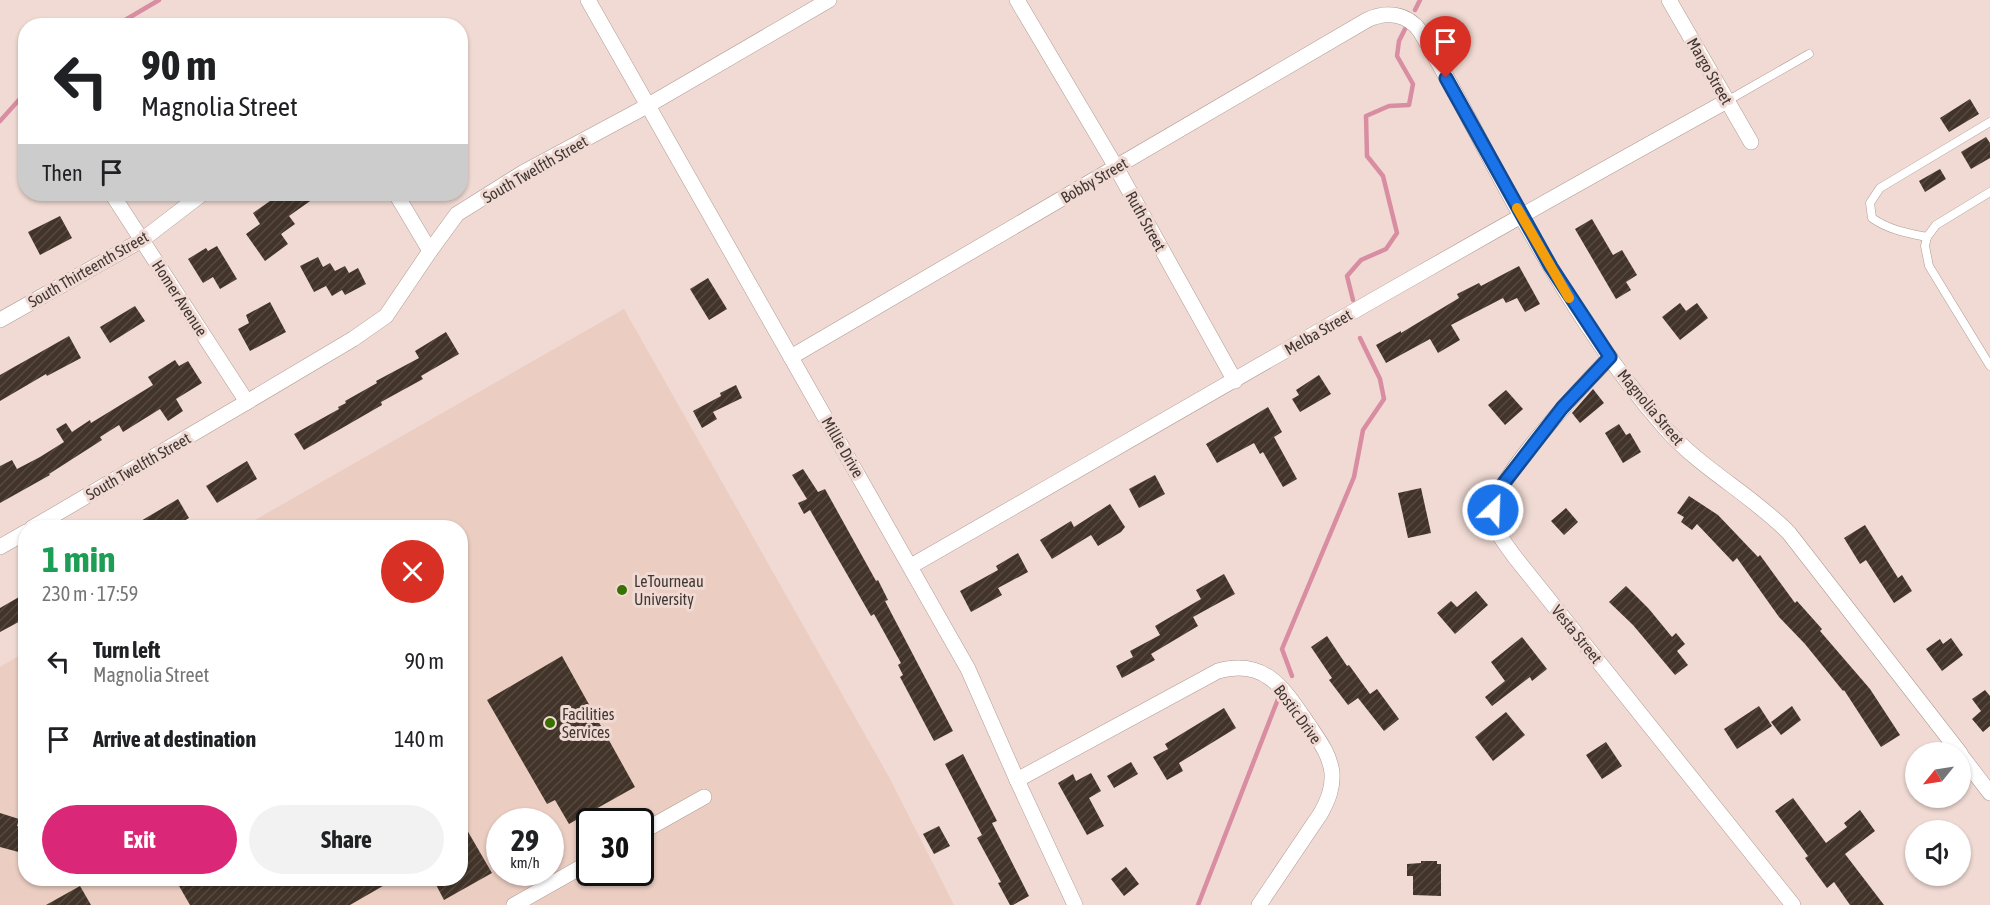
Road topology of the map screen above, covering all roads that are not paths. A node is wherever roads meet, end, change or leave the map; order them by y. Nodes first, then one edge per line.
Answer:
1 (588, 0) edge
2 (829, 0) edge
3 (1017, 0) edge
4 (1669, 0) edge
5 (1401, 16) joint
6 (1809, 54) dead end
7 (1727, 101) junction
8 (648, 106) junction
9 (1990, 122) edge
10 (1751, 142) dead end
11 (1116, 167) junction
12 (1990, 192) edge
13 (117, 201) edge
14 (193, 201) edge
15 (400, 201) edge
16 (1520, 215) junction
17 (1926, 237) junction
18 (142, 240) junction
19 (430, 250) junction
20 (0, 320) edge
21 (791, 357) junction
22 (1610, 357) junction
23 (1990, 366) edge
24 (1235, 381) junction
25 (247, 402) junction
26 (46, 520) edge
27 (18, 537) edge
28 (0, 547) edge
29 (911, 566) junction
30 (1952, 742) edge
31 (1971, 768) edge
32 (1017, 780) junction
33 (1990, 793) edge
34 (704, 797) dead end
35 (654, 825) edge
36 (576, 870) edge
37 (514, 905) edge
38 (1075, 905) edge
39 (1259, 905) edge
40 (1793, 905) edge

1 - 8 street, Millie Drive
2 - 8 street, South Twelfth Street
3 - 11 street, Ruth Street
4 - 7 street, Margo Street
5 - 11 street, Bobby Street
5 - 16 street, Magnolia Street
6 - 7 lane
7 - 10 street, Margo Street
7 - 16 street, Melba Street
8 - 19 street, South Twelfth Street
8 - 21 street, Millie Drive
9 - 17 lane
11 - 21 street, Bobby Street
11 - 24 street, Ruth Street
12 - 17 lane
13 - 18 street, Homer Avenue
14 - 18 street, South Thirteenth Street
15 - 19 street
16 - 22 street, Magnolia Street
16 - 24 street, Melba Street
17 - 23 lane
18 - 20 street, South Thirteenth Street
18 - 25 street, Homer Avenue
19 - 25 street, South Twelfth Street
21 - 29 street, Millie Drive
22 - 30 street, Magnolia Street
22 - 40 street, Vesta Street
24 - 29 street, Melba Street
25 - 26 street, South Twelfth Street
27 - 28 street
29 - 32 street, Millie Drive
31 - 33 street, Magnolia Street
32 - 38 street, Millie Drive
32 - 39 street, Bostic Drive
34 - 35 street
36 - 37 street

